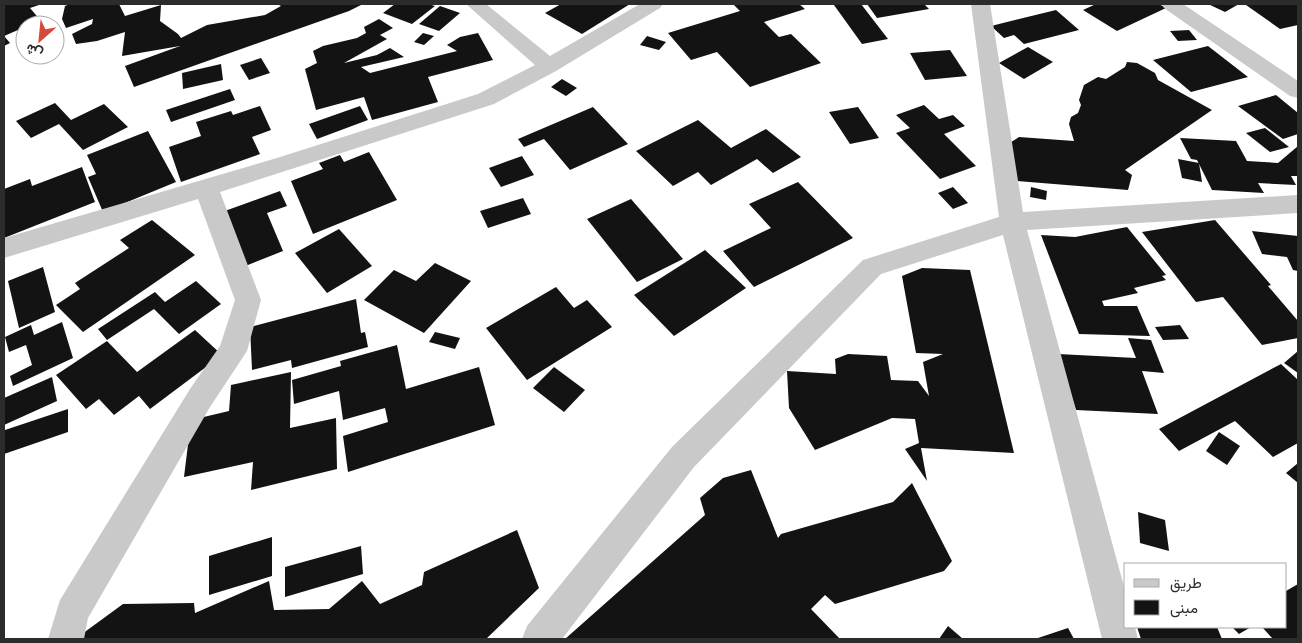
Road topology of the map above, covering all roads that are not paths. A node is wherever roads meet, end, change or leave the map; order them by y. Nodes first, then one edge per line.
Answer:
1 (475, 4) edge
2 (653, 4) edge
3 (980, 4) edge
4 (1171, 4) edge
5 (549, 66) junction
6 (1298, 91) edge
7 (206, 188) junction
8 (1298, 204) edge
9 (1012, 222) junction
10 (4, 248) edge
11 (66, 639) edge
12 (540, 639) edge
13 (1120, 639) edge

1 - 5 street
2 - 5 street
3 - 9 street
4 - 6 street
5 - 7 street
7 - 10 street
7 - 11 street
8 - 9 street
9 - 12 street
9 - 13 street

